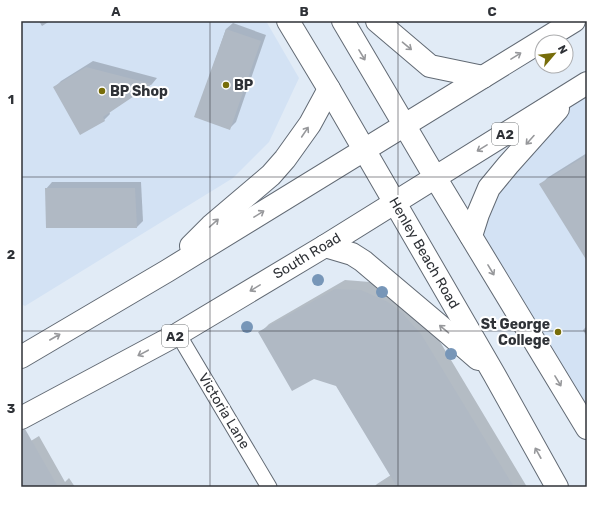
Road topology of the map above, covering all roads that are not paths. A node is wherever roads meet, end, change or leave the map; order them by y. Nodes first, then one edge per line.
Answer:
1 (288, 21) edge
2 (342, 21) edge
3 (377, 21) edge
4 (574, 21) edge
5 (483, 76) junction
6 (581, 87) edge
7 (329, 89) junction
8 (404, 125) junction
9 (364, 150) junction
10 (435, 177) junction
11 (394, 202) junction
12 (471, 236) junction
13 (325, 246) junction
14 (167, 271) junction
15 (178, 334) junction
16 (21, 357) edge
17 (494, 374) junction
18 (21, 418) edge
19 (587, 428) edge
20 (269, 487) edge
21 (557, 487) edge

1 - 7 main road, Henley Beach Road
2 -> 8 main road
3 -> 5 main road
5 -> 4 main road
5 - 8 main road
6 -> 10 main road, South Road / A2
6 -> 12 main road
7 - 9 main road, Henley Beach Road
14 -> 7 main road
8 - 9 main road
8 - 10 main road
9 - 11 main road, Henley Beach Road
14 -> 9 main road
10 - 11 main road, South Road / A2
10 - 12 main road
11 - 13 main road, South Road / A2
11 - 17 main road, Henley Beach Road
12 -> 19 main road
13 -> 15 main road, South Road / A2
17 -> 13 main road
16 -> 14 main road
15 -> 18 main road, South Road / A2
15 - 20 lane, Victoria Lane
21 -> 17 main road, Henley Beach Road

